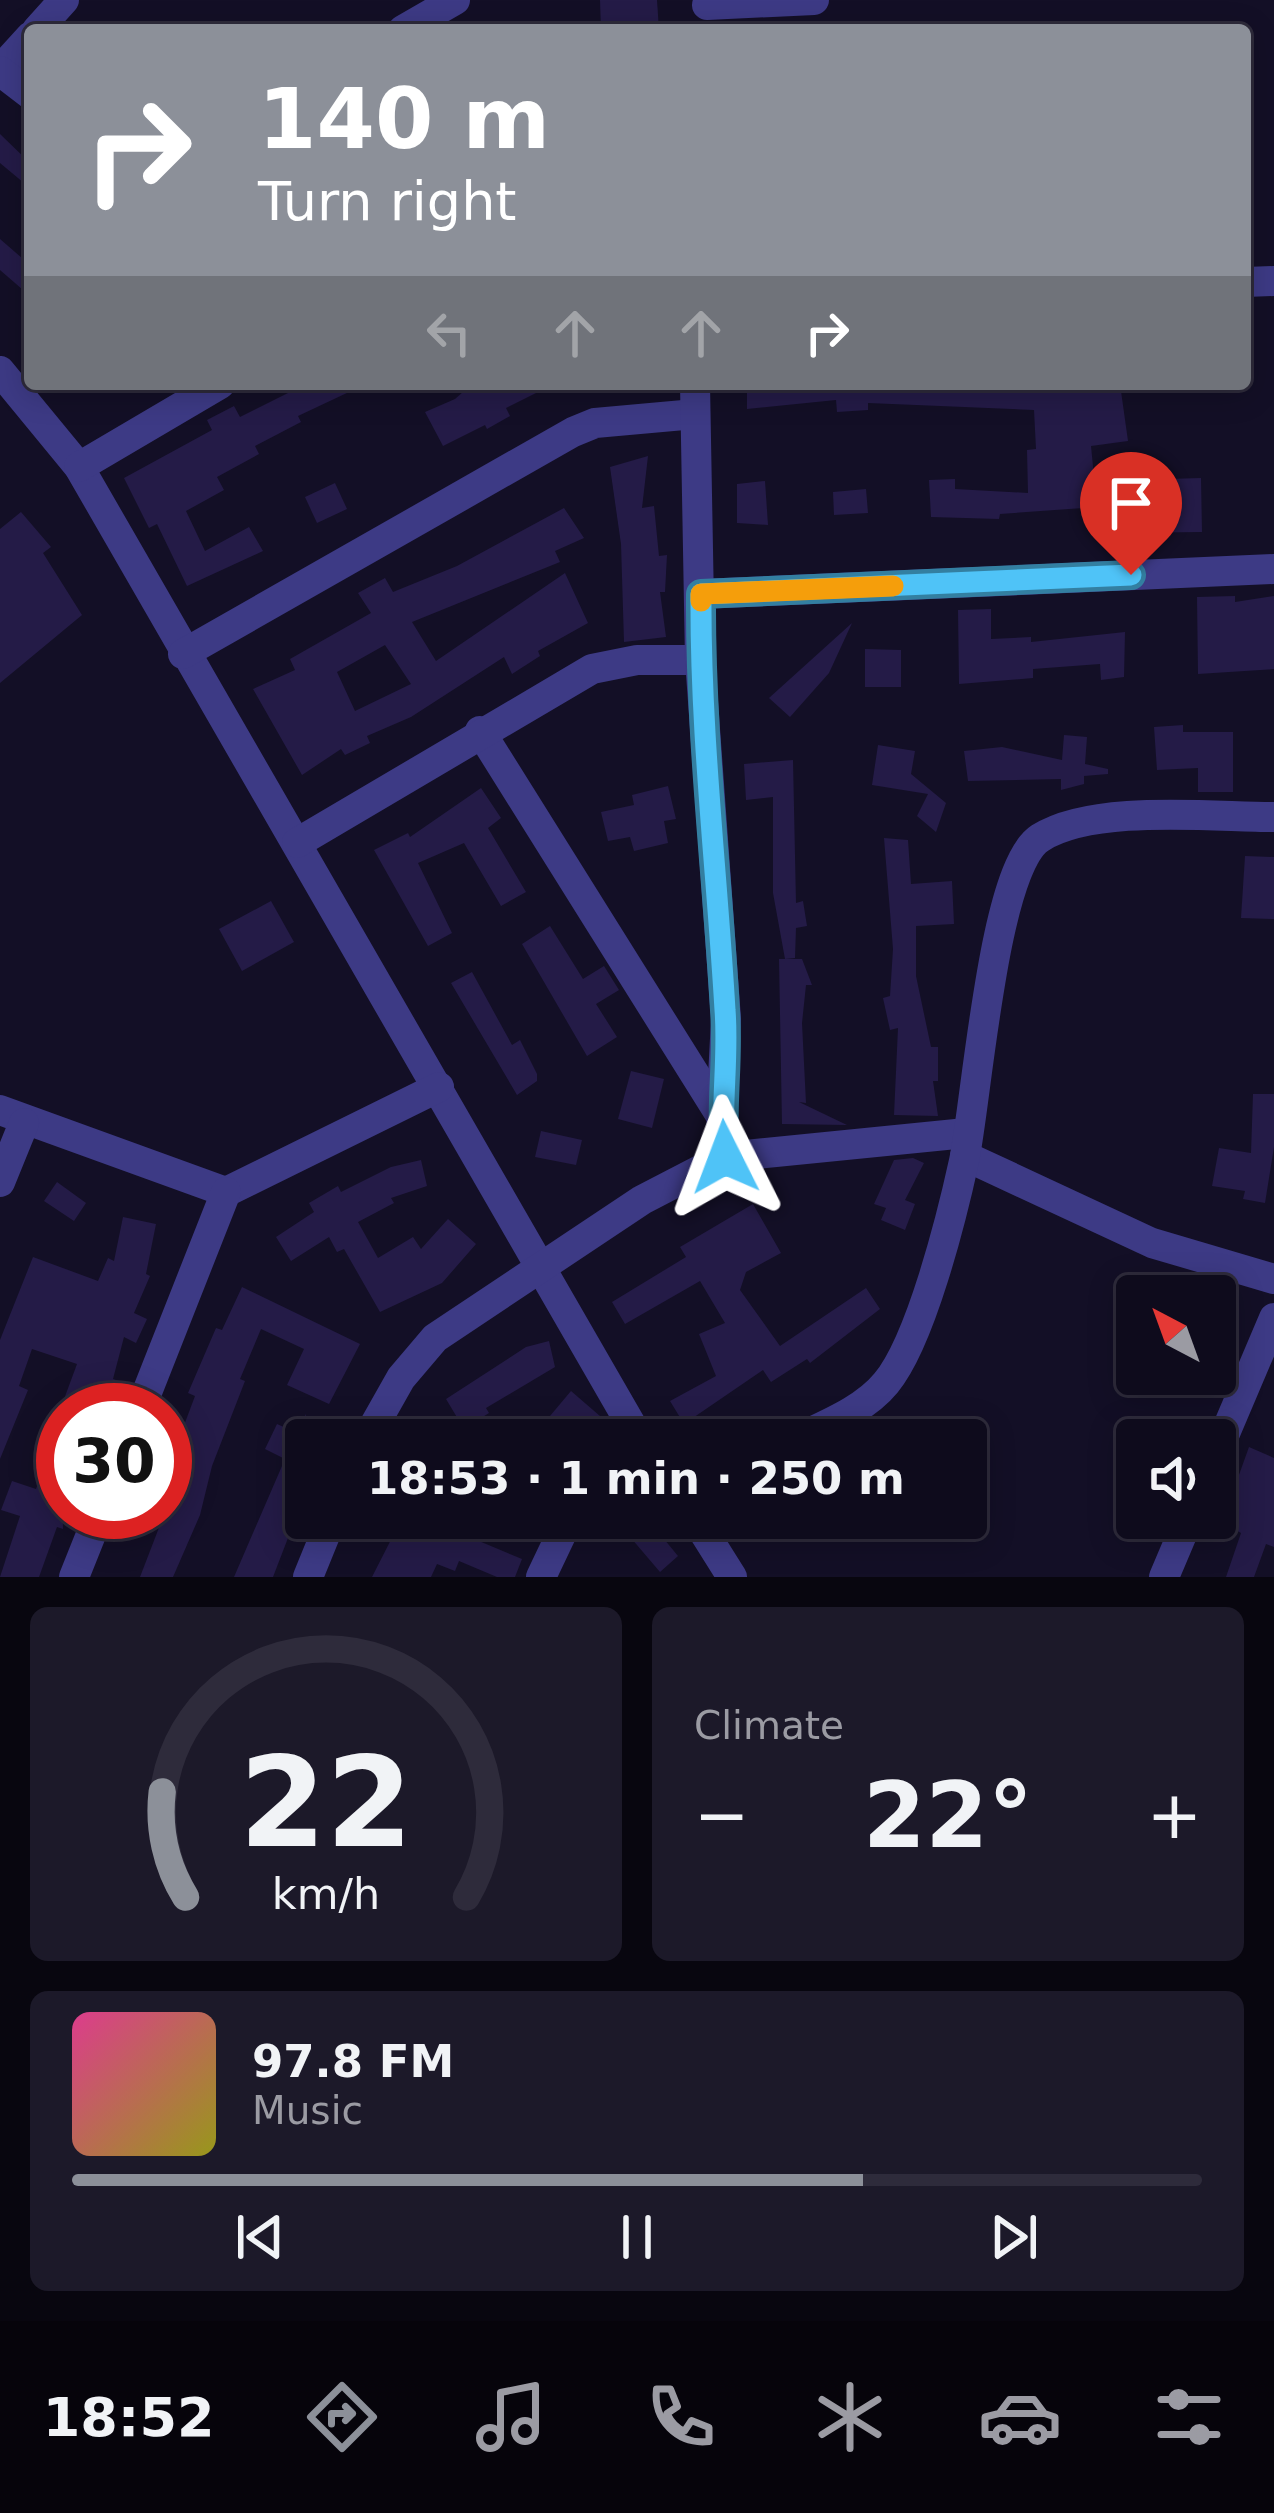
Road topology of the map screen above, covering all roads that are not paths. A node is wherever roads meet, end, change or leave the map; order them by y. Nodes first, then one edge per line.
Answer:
1 (64, 0) edge
2 (455, 0) edge
3 (814, 0) edge
4 (707, 12) edge
5 (42, 24) edge
6 (413, 24) edge
7 (24, 44) edge
8 (0, 70) edge
9 (24, 89) edge
10 (0, 371) edge
11 (210, 390) edge
12 (695, 399) edge
13 (79, 467) junction
14 (1274, 569) edge
15 (701, 594) junction
16 (183, 654) junction
17 (700, 660) junction
18 (480, 731) junction
19 (1274, 817) edge
20 (297, 843) junction
21 (439, 1088) junction
22 (12, 1116) edge
23 (721, 1116) junction
24 (966, 1144) junction
25 (725, 1157) junction
26 (0, 1182) edge
27 (226, 1192) junction
28 (540, 1266) junction
29 (1274, 1279) edge
30 (1274, 1318) edge
31 (151, 1383) edge
32 (378, 1419) edge
33 (627, 1419) edge
34 (833, 1419) edge
35 (1231, 1419) edge
36 (89, 1539) edge
37 (323, 1539) edge
38 (559, 1539) edge
39 (708, 1539) edge
40 (1180, 1539) edge
41 (74, 1577) edge
42 (308, 1577) edge
43 (541, 1577) edge
44 (732, 1577) edge
45 (1164, 1577) edge

1 - 5 street
2 - 6 street
3 - 4 street
7 - 8 street
8 - 9 street
10 - 13 street
11 - 13 street
12 - 15 street
12 - 16 street
13 - 16 street
14 - 15 street
15 - 17 street
16 - 20 street
17 - 18 street
17 - 23 street
18 - 20 street
18 - 23 street
19 - 24 street
20 - 21 street
21 - 27 street
21 - 28 street
22 - 26 street
22 - 27 street
23 - 25 street
24 - 25 street
24 - 29 street
24 - 34 street
25 - 28 street
27 - 31 street
28 - 32 street
28 - 33 street
30 - 35 street
36 - 41 street
37 - 42 street
38 - 43 street
39 - 44 street
40 - 45 street

